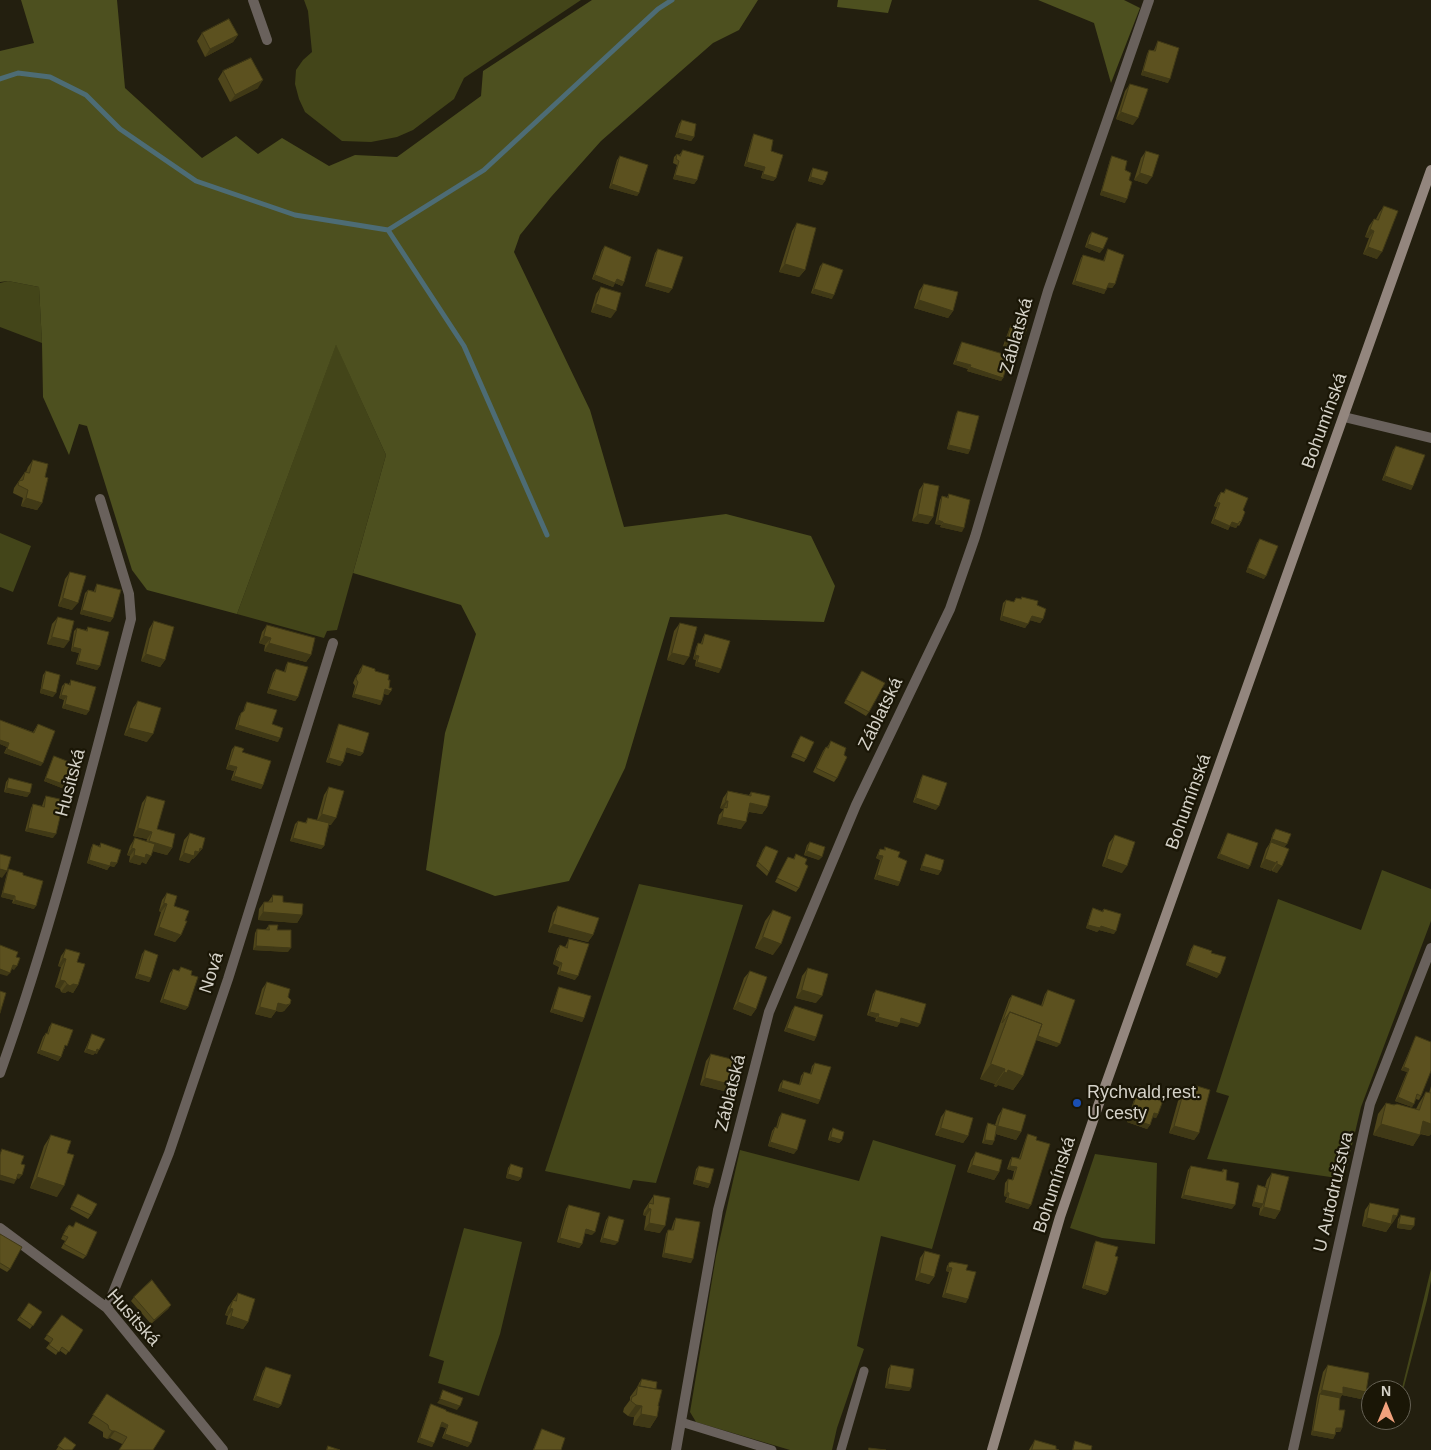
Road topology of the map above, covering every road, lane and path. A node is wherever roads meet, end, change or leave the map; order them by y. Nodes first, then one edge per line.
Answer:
1 (253, 0) edge
2 (1149, 0) edge
3 (266, 40) dead end
4 (1431, 170) edge
5 (1344, 417) junction
6 (1431, 438) edge
7 (100, 499) dead end
8 (333, 643) dead end
9 (1431, 948) edge
10 (0, 1073) edge
11 (0, 1228) edge
12 (107, 1308) junction
13 (864, 1371) dead end
14 (681, 1422) junction
15 (223, 1450) edge
16 (676, 1450) edge
17 (772, 1450) edge
18 (841, 1450) edge
19 (992, 1450) edge
20 (1293, 1450) edge

1 - 3 street
2 - 14 street, Záblatská
4 - 5 main road, Bohumínská
5 - 6 street
5 - 19 main road, Bohumínská
7 - 10 street, Husitská
8 - 12 street, Nová
9 - 20 street, U Autodružstva
11 - 12 street, Husitská
12 - 15 street, Husitská
13 - 18 lane
14 - 16 street, Záblatská
14 - 17 lane

